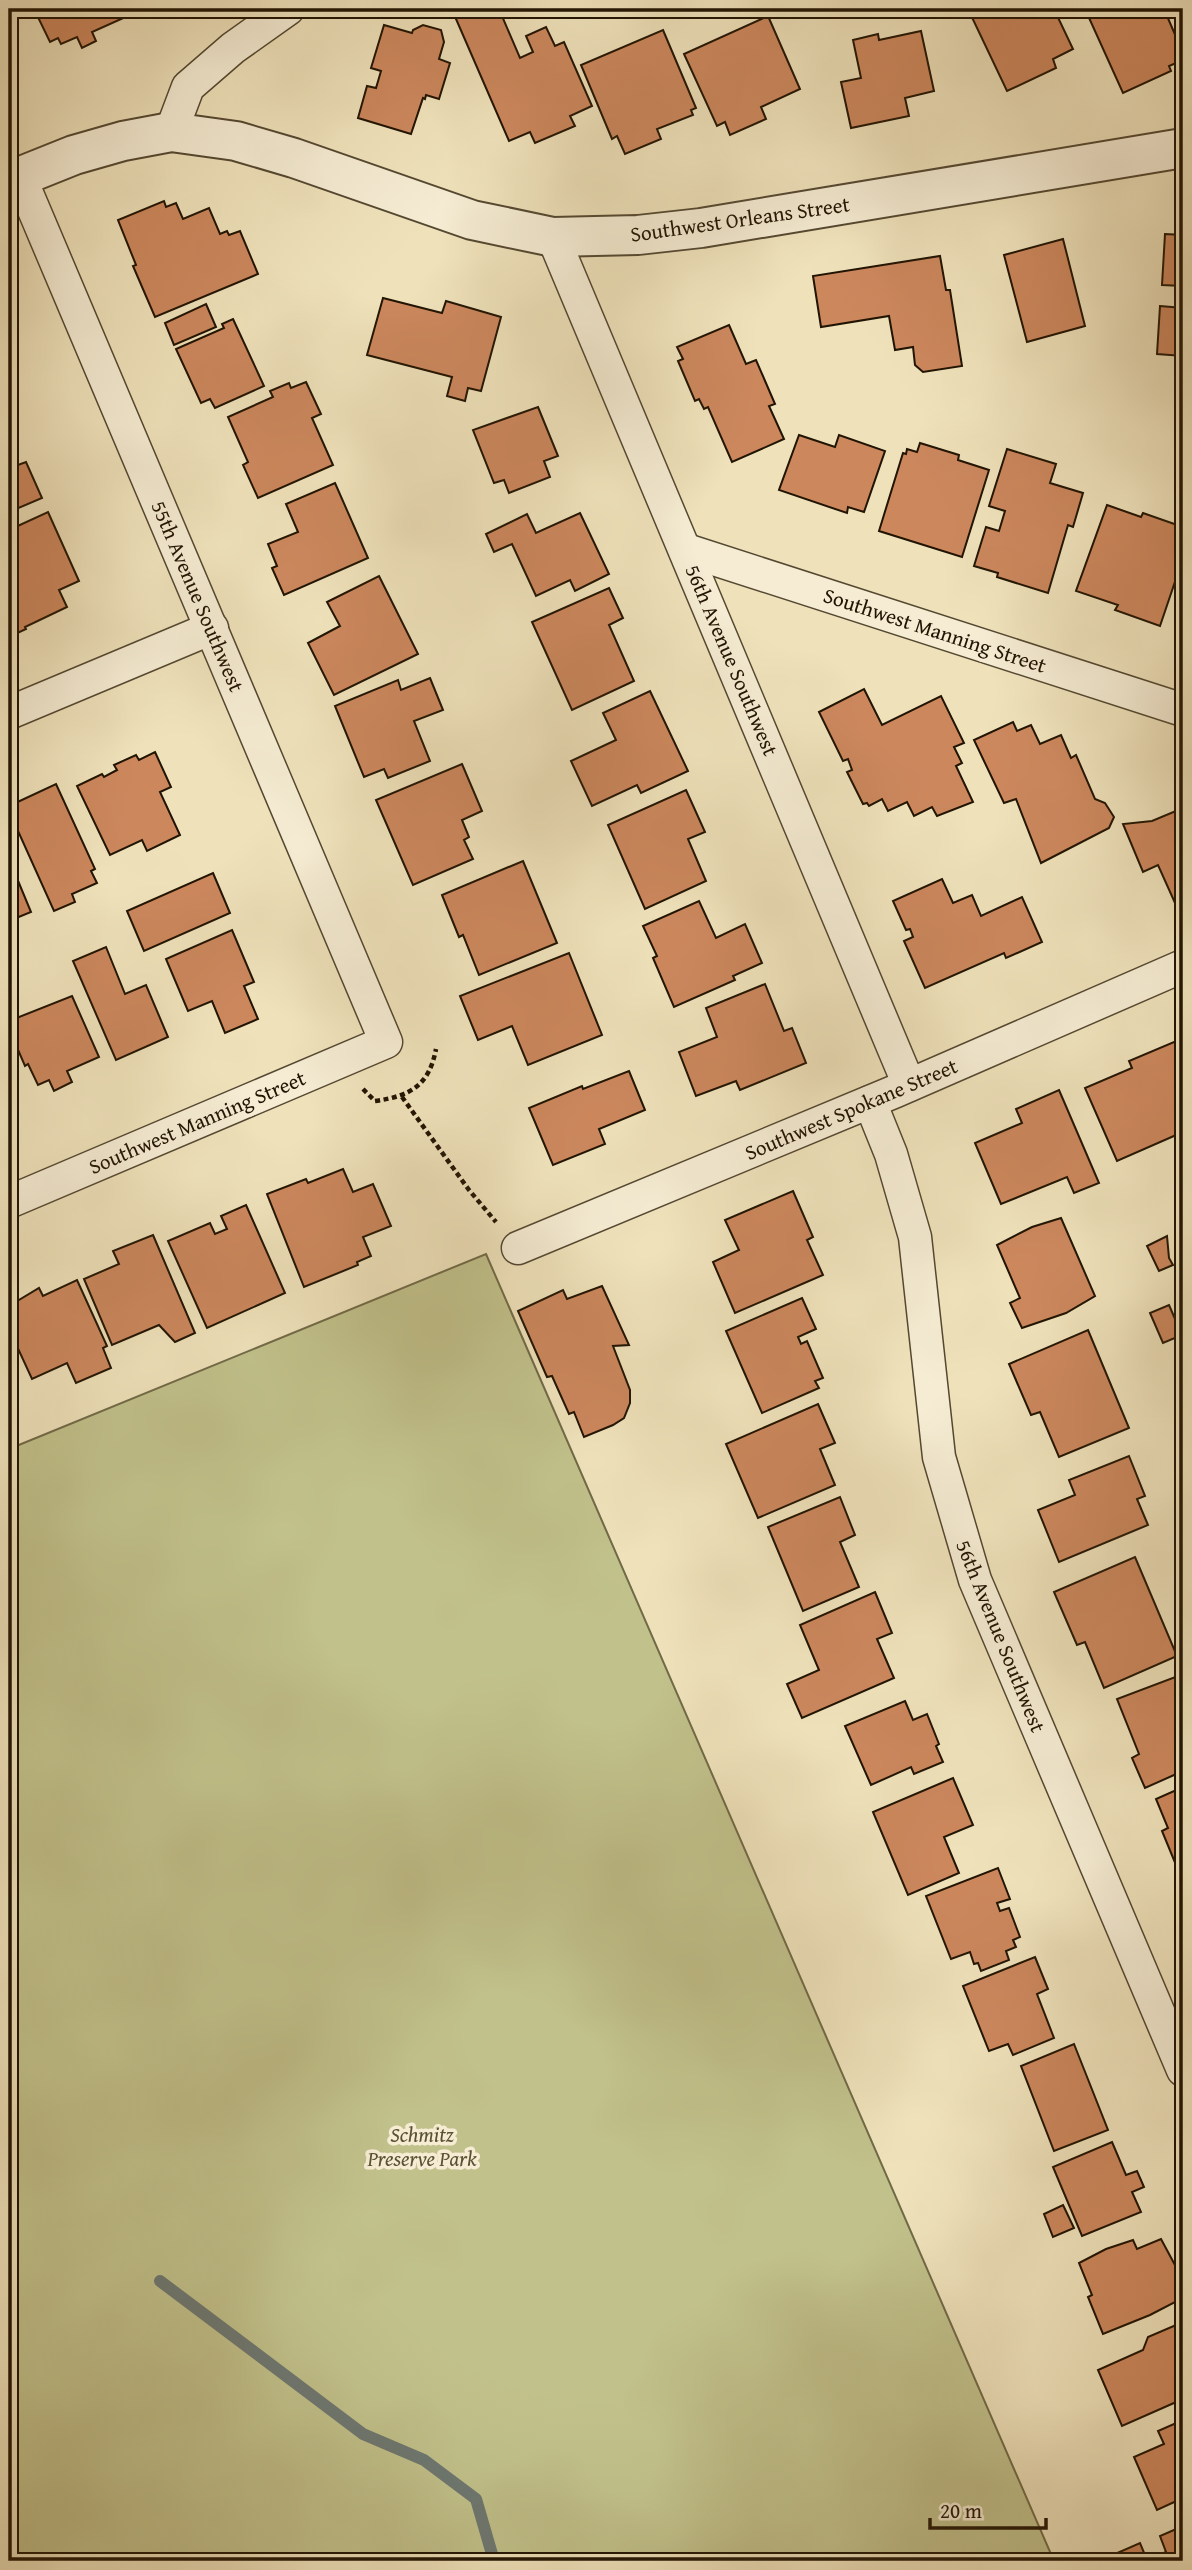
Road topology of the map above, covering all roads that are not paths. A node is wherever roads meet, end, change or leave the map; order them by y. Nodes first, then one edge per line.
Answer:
1 (288, 9) edge
2 (171, 132) junction
3 (1183, 148) edge
4 (12, 170) edge
5 (553, 237) junction
6 (686, 550) junction
7 (212, 628) junction
8 (1183, 710) edge
9 (9, 713) edge
10 (1183, 967) edge
11 (386, 1042) joint
12 (909, 1085) junction
13 (870, 1102) junction
14 (9, 1202) edge
15 (518, 1248) dead end
16 (1183, 2070) edge

1 - 2 street
2 - 4 street, Southwest Orleans Street
2 - 5 street, Southwest Orleans Street
3 - 5 street, Southwest Orleans Street
4 - 7 street, 55th Avenue Southwest
5 - 6 street, 56th Avenue Southwest
6 - 8 street, Southwest Manning Street
6 - 12 street, 56th Avenue Southwest
7 - 9 street
7 - 11 street, 55th Avenue Southwest
10 - 12 street, Southwest Spokane Street
11 - 14 street, Southwest Manning Street
12 - 13 street, Southwest Spokane Street
13 - 15 street, Southwest Spokane Street
13 - 16 street, 56th Avenue Southwest

